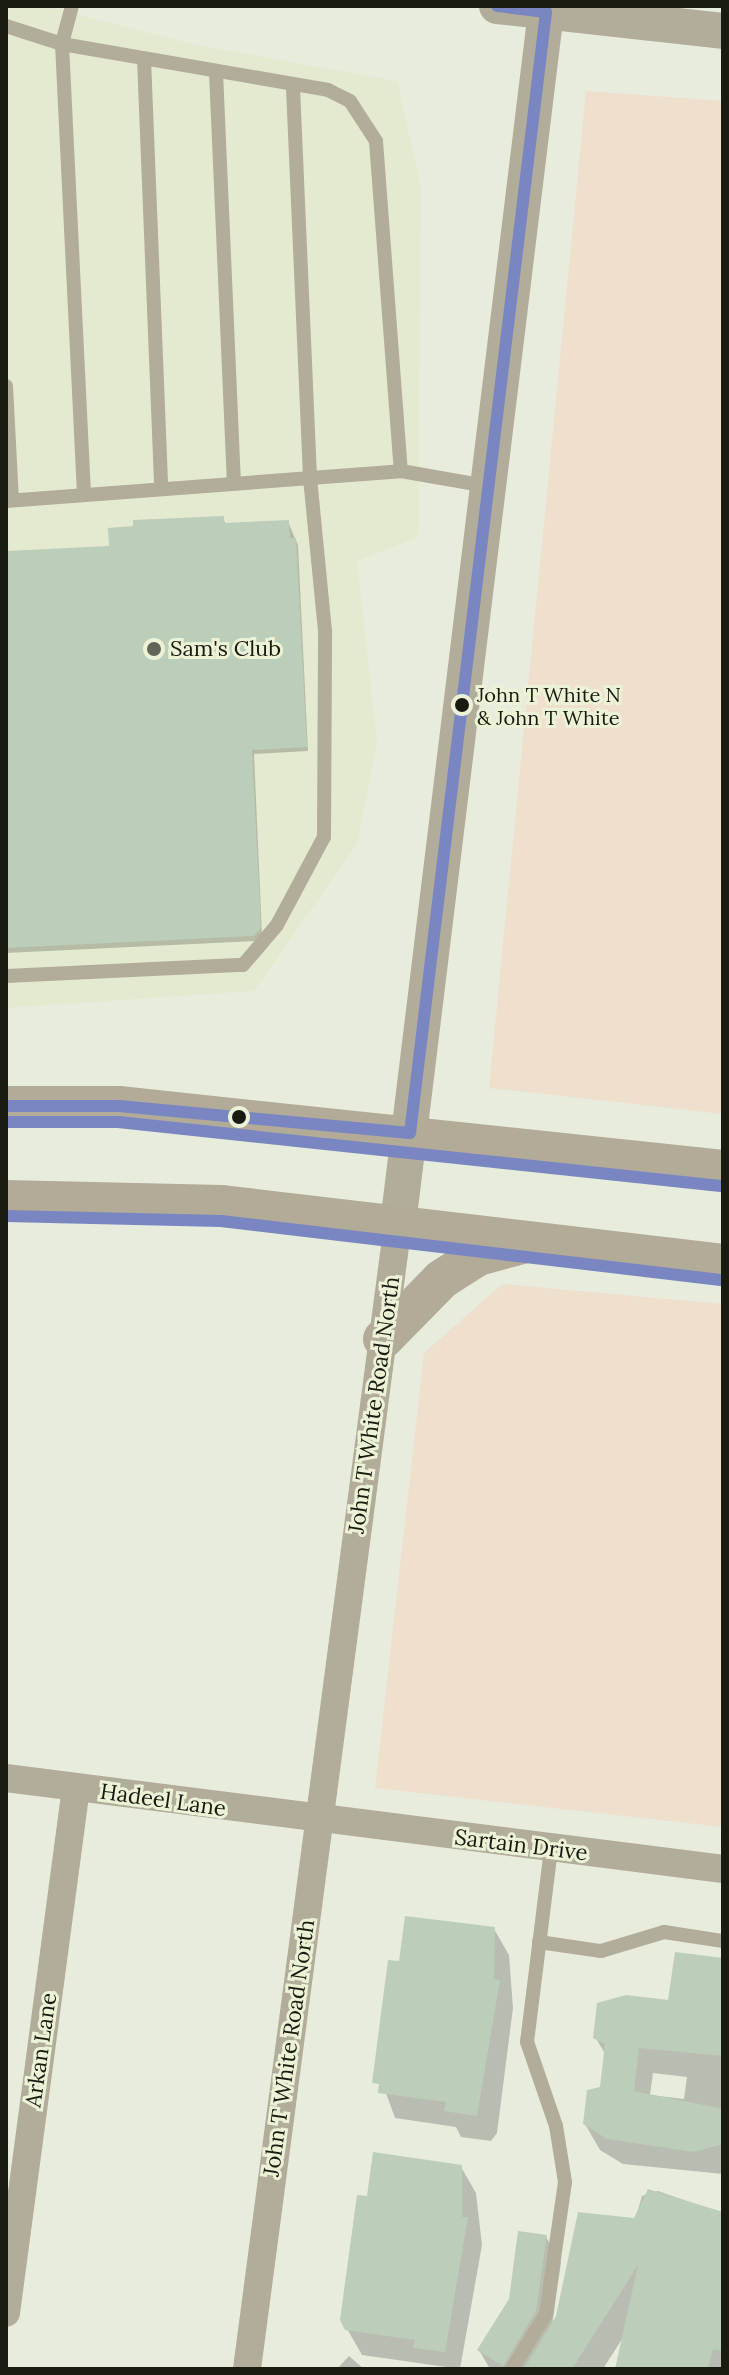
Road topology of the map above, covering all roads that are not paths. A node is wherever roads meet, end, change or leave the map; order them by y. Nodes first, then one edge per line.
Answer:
1 (72, 6) edge
2 (497, 6) edge
3 (546, 12) junction
4 (6, 26) edge
5 (723, 31) edge
6 (62, 44) junction
7 (144, 59) junction
8 (216, 72) junction
9 (293, 85) junction
10 (6, 386) edge
11 (401, 471) junction
12 (310, 477) junction
13 (234, 482) junction
14 (486, 487) junction
15 (161, 488) junction
16 (84, 494) junction
17 (9, 500) edge
18 (6, 976) edge
19 (6, 1106) edge
20 (410, 1133) junction
21 (723, 1170) edge
22 (6, 1200) edge
23 (398, 1224) junction
24 (532, 1241) junction
25 (723, 1264) edge
26 (383, 1339) junction
27 (6, 1778) edge
28 (76, 1788) junction
29 (319, 1822) junction
30 (551, 1849) junction
31 (723, 1869) edge
32 (723, 1941) edge
33 (539, 1942) junction
34 (6, 2313) edge
35 (247, 2369) edge
36 (512, 2369) edge

1 - 6 lane
2 - 3 street
3 - 5 street
3 - 14 street, John T White Road North
4 - 6 lane
6 - 7 lane
6 - 16 lane
7 - 8 lane
7 - 15 lane
8 - 9 lane
8 - 13 lane
9 - 11 lane
9 - 12 lane
10 - 17 lane
11 - 12 lane
11 - 14 lane
12 - 13 lane
12 - 18 lane
13 - 15 lane
14 - 20 street, John T White Road North
15 - 16 lane
16 - 17 lane
19 - 20 main road
20 - 21 main road
20 - 23 street, John T White Road North
22 - 23 main road
23 - 24 main road
23 - 26 street, John T White Road North
24 - 25 main road
24 - 26 main road
26 - 29 street, John T White Road North
27 - 28 street, Hadeel Lane
28 - 29 street, Hadeel Lane
28 - 34 street, Arkan Lane
29 - 30 street, Sartain Drive
29 - 35 street, John T White Road North
30 - 31 street, Sartain Drive
30 - 33 lane
32 - 33 lane
33 - 36 lane

